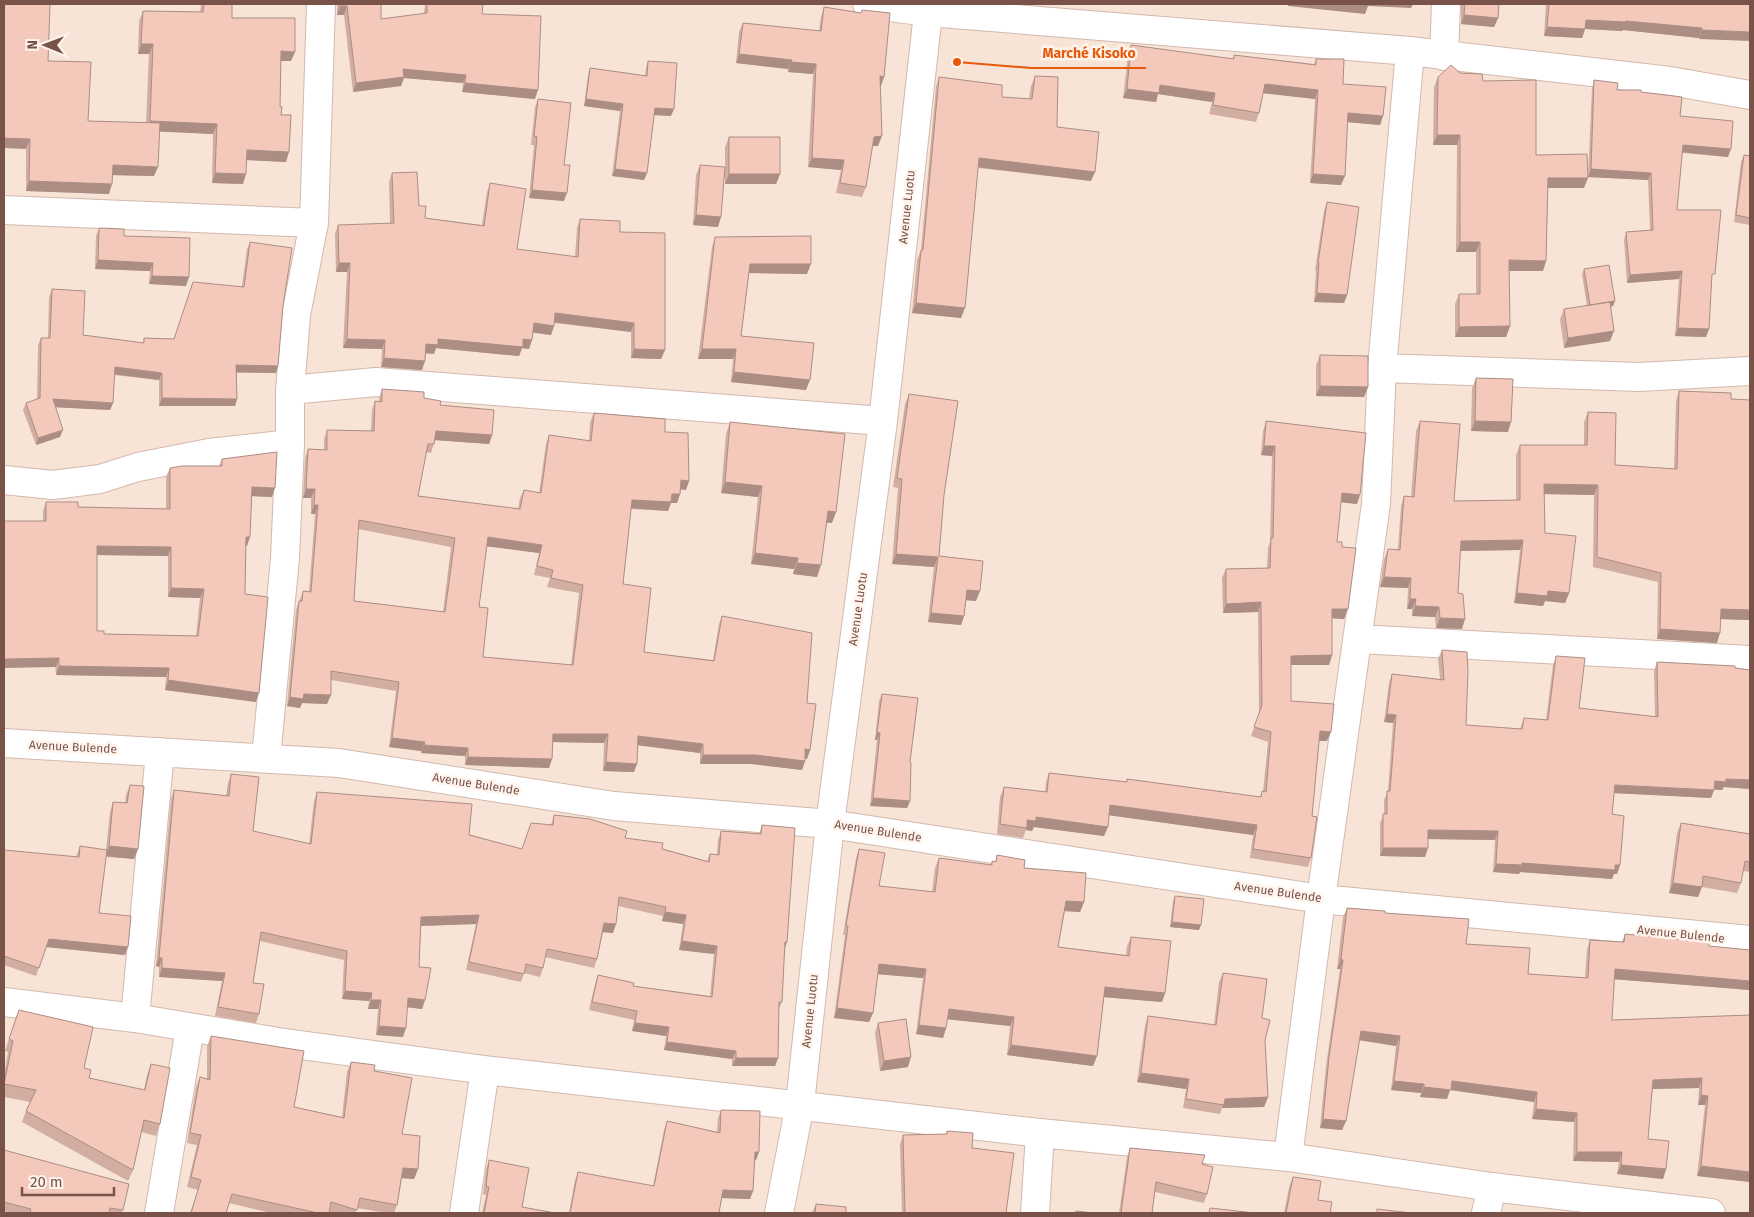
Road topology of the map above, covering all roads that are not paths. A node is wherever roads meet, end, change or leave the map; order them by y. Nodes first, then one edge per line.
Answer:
1 (321, 4) edge
2 (867, 4) edge
3 (1446, 4) edge
4 (928, 8) edge
5 (1410, 51) junction
6 (1444, 56) junction
7 (1750, 95) edge
8 (4, 210) edge
9 (314, 223) junction
10 (1382, 368) junction
11 (1750, 371) edge
12 (290, 390) junction
13 (883, 421) junction
14 (290, 444) junction
15 (4, 480) edge
16 (1358, 638) junction
17 (1750, 660) edge
18 (4, 743) edge
19 (160, 752) junction
20 (266, 758) junction
21 (830, 824) junction
22 (1321, 899) junction
23 (1750, 940) edge
24 (4, 1003) edge
25 (135, 1018) junction
26 (190, 1028) junction
27 (485, 1070) junction
28 (800, 1104) junction
29 (1040, 1132) junction
30 (1288, 1157) junction
31 (1492, 1187) junction
32 (159, 1213) edge
33 (464, 1213) edge
34 (779, 1213) edge
35 (1035, 1213) edge
36 (1486, 1213) edge
37 (1711, 1213) edge

1 - 9 street
2 - 4 street
3 - 6 street
4 - 5 street
4 - 13 street, Avenue Luotu
5 - 6 street
5 - 10 street
6 - 7 street
8 - 9 street
9 - 12 street
10 - 11 street
10 - 16 street
12 - 13 street
12 - 14 street
13 - 21 street, Avenue Luotu
14 - 15 street
14 - 20 street
16 - 17 street
16 - 22 street
18 - 19 street, Avenue Bulende
19 - 20 street, Avenue Bulende
19 - 25 street
20 - 21 street, Avenue Bulende
21 - 22 street, Avenue Bulende
21 - 28 street, Avenue Luotu
22 - 23 street, Avenue Bulende
22 - 30 street
24 - 25 street
25 - 26 street
26 - 27 street
26 - 32 street
27 - 28 street
27 - 33 street
28 - 29 street
28 - 34 street, Avenue Luotu
29 - 30 street
29 - 35 street
30 - 31 street
31 - 36 street
31 - 37 street

